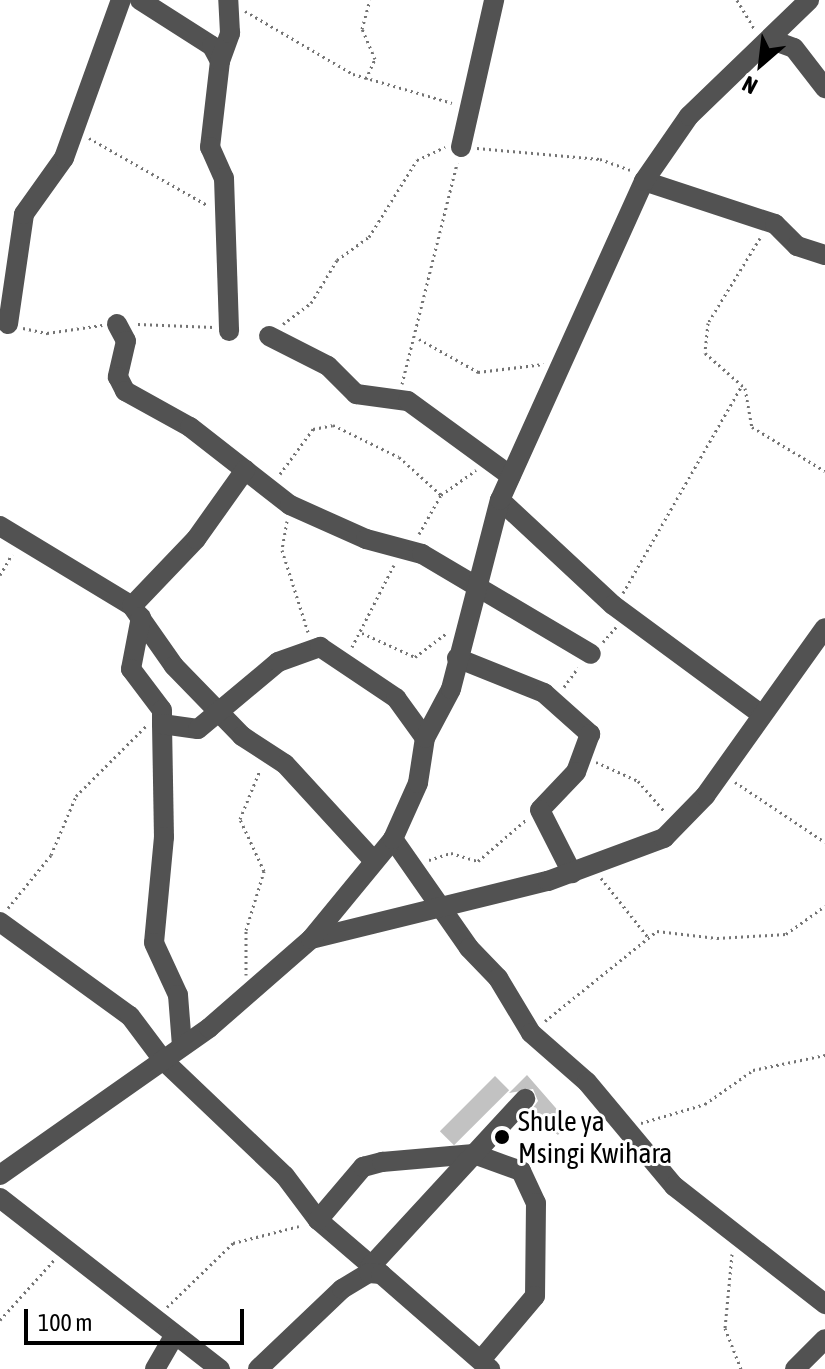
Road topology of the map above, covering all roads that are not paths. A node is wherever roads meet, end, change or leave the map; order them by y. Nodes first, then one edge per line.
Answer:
1 (121, 0) edge
2 (140, 0) edge
3 (494, 0) edge
4 (809, 0) edge
5 (229, 4) edge
6 (769, 42) junction
7 (220, 61) junction
8 (825, 88) edge
9 (461, 147) road end
10 (646, 179) junction
11 (825, 255) edge
12 (8, 324) road end
13 (117, 324) road end
14 (229, 331) road end
15 (269, 336) road end
16 (245, 470) junction
17 (511, 476) junction
18 (500, 500) junction
19 (0, 526) edge
20 (476, 583) junction
21 (136, 612) junction
22 (825, 628) edge
23 (591, 654) dead end
24 (457, 658) junction
25 (222, 708) junction
26 (761, 714) junction
27 (162, 717) junction
28 (425, 738) junction
29 (393, 839) junction
30 (373, 860) junction
31 (572, 873) junction
32 (442, 910) junction
33 (0, 920) edge
34 (311, 939) junction
35 (182, 1046) junction
36 (163, 1060) junction
37 (525, 1099) dead end
38 (474, 1154) junction
39 (0, 1175) edge
40 (0, 1198) edge
41 (318, 1220) junction
42 (375, 1271) junction
43 (825, 1304) edge
44 (175, 1335) junction
45 (825, 1339) edge
46 (486, 1364) edge
47 (155, 1369) edge
48 (220, 1369) edge
49 (258, 1369) edge
50 (795, 1369) edge

1 - 12 street
2 - 7 street
3 - 9 street
4 - 6 street
5 - 7 street
6 - 8 street
6 - 10 street
7 - 14 street
10 - 11 street
10 - 17 street
13 - 16 street
15 - 17 street
16 - 20 street
16 - 21 street
17 - 18 street
18 - 20 street
18 - 26 street
19 - 21 street
20 - 23 street
20 - 24 street
21 - 25 street
21 - 27 street
22 - 26 street
24 - 28 street
24 - 31 street
25 - 27 street
25 - 28 street
25 - 30 street
26 - 31 street
27 - 35 street
28 - 29 street
29 - 30 street
29 - 32 street
30 - 34 street
31 - 32 street
32 - 34 street
32 - 43 street
33 - 36 street
34 - 35 street
35 - 36 street
36 - 39 street
36 - 41 street
37 - 38 street
38 - 41 street
38 - 42 street
38 - 46 street
40 - 44 street
41 - 42 street
42 - 46 street
42 - 49 street
44 - 47 street
44 - 48 street
45 - 50 street

